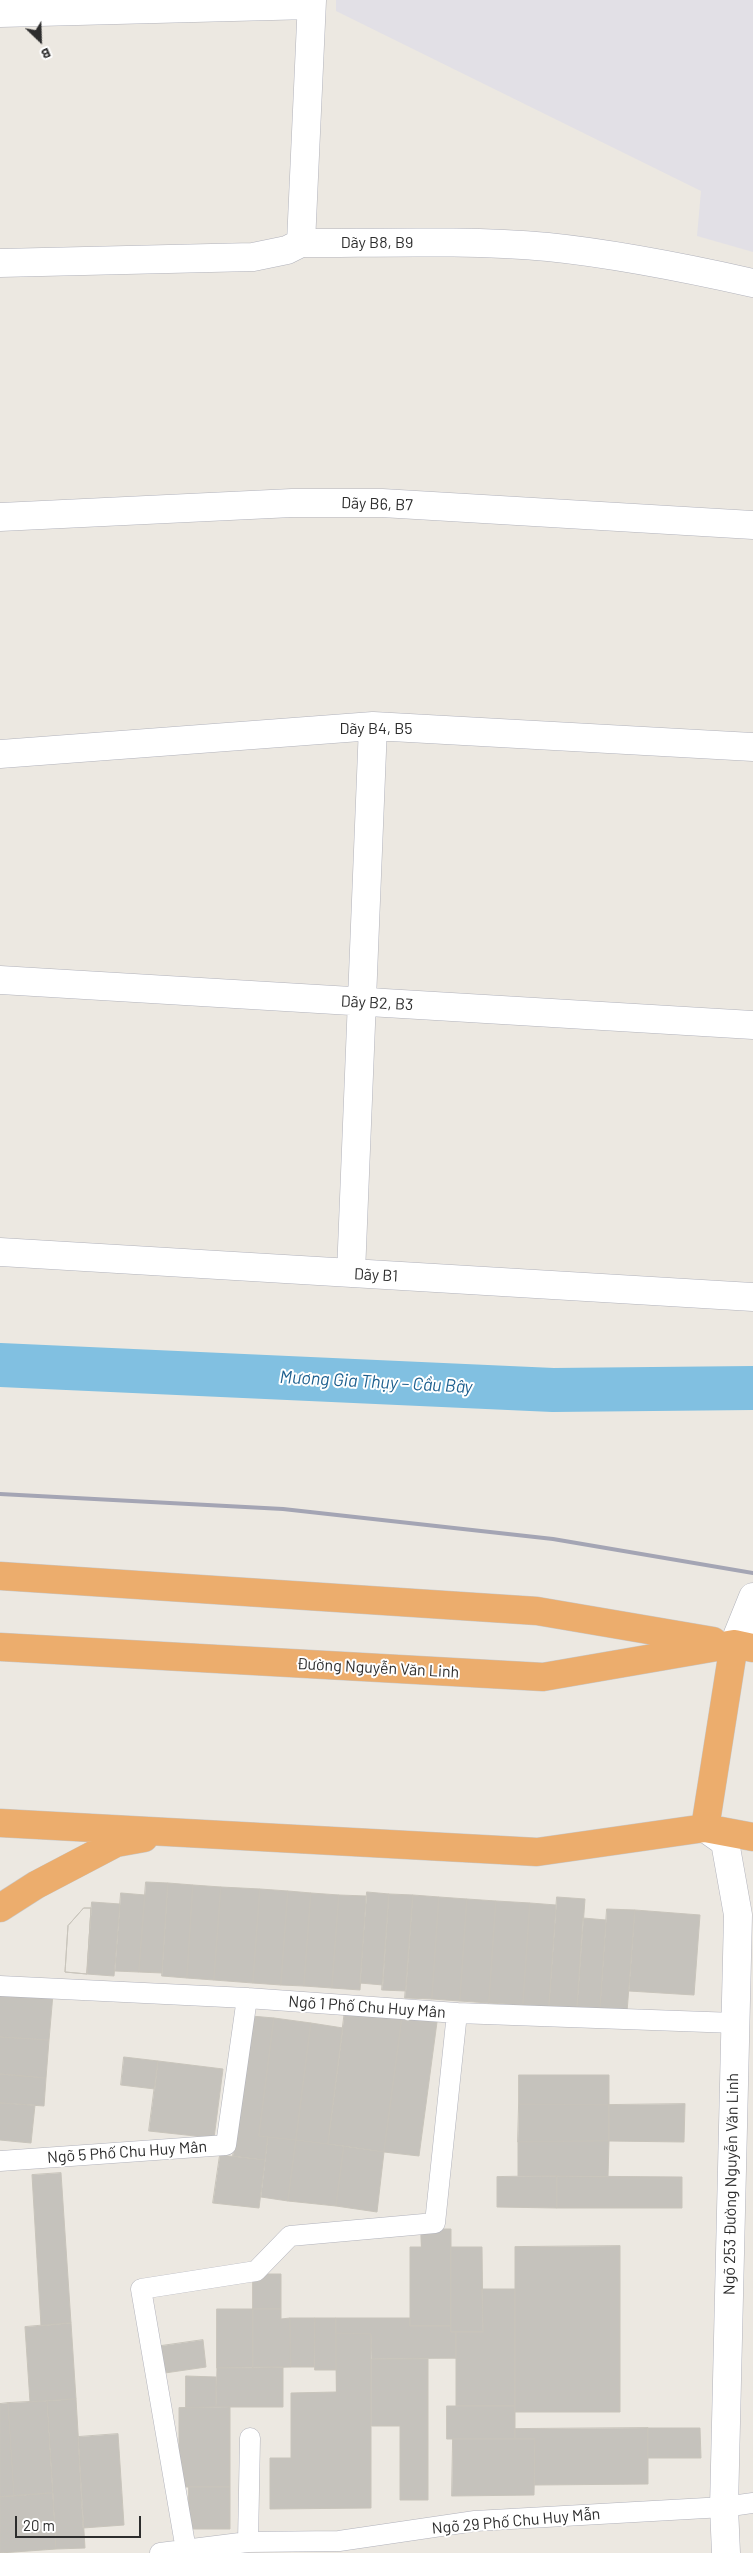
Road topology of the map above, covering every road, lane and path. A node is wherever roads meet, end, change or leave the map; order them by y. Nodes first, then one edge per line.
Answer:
1 (312, 2) edge
2 (0, 13) edge
3 (301, 244) junction
4 (0, 263) edge
5 (753, 283) edge
6 (0, 517) edge
7 (753, 525) edge
8 (372, 726) junction
9 (753, 747) edge
10 (0, 754) edge
11 (0, 980) edge
12 (361, 1002) junction
13 (753, 1025) edge
14 (0, 1252) edge
15 (351, 1273) junction
16 (753, 1297) edge
17 (0, 1576) edge
18 (753, 1597) edge
19 (744, 1646) edge
20 (0, 1647) edge
21 (0, 1822) edge
22 (705, 1828) junction
23 (180, 1832) junction
24 (753, 1837) edge
25 (0, 1908) edge
26 (0, 1986) edge
27 (247, 1998) junction
28 (457, 2013) junction
29 (735, 2023) junction
30 (0, 2161) edge
31 (250, 2438) dead end
32 (753, 2503) edge
33 (724, 2507) junction
34 (248, 2542) junction
35 (339, 2547) edge
36 (186, 2550) junction
37 (160, 2553) edge
38 (726, 2553) edge

1 - 2 street
1 - 3 street
3 - 4 street, Dãy B8, B9
3 - 5 street, Dãy B8, B9
6 - 7 street, Dãy B6, B7
8 - 9 street, Dãy B4, B5
8 - 10 street, Dãy B4, B5
8 - 12 street
11 - 12 street, Dãy B2, B3
12 - 13 street, Dãy B2, B3
12 - 15 street
14 - 15 street, Dãy B1
15 - 16 street, Dãy B1
17 - 19 highway
18 - 19 street
19 - 20 highway, Đường Nguyễn Văn Linh
19 - 22 highway
21 - 23 highway
22 - 23 highway
22 - 24 highway
22 - 29 street, Ngõ 253 Đường Nguyễn Văn Linh
23 - 25 highway
26 - 27 lane, Ngõ 1 Phố Chu Huy Mân
27 - 28 lane, Ngõ 1 Phố Chu Huy Mân
27 - 30 lane, Ngõ 5 Phố Chu Huy Mân
28 - 29 lane, Ngõ 1 Phố Chu Huy Mân
28 - 36 lane
29 - 33 street, Ngõ 253 Đường Nguyễn Văn Linh
31 - 34 lane
32 - 33 lane, Ngõ 29 Phố Chu Huy Mẫn
33 - 35 lane, Ngõ 29 Phố Chu Huy Mẫn
33 - 38 street, Ngõ 253 Đường Nguyễn Văn Linh
34 - 35 lane, Ngõ 29 Phố Chu Huy Mẫn
34 - 36 lane, Ngõ 29 Phố Chu Huy Mẫn
36 - 37 lane, Ngõ 29 Phố Chu Huy Mẫn

